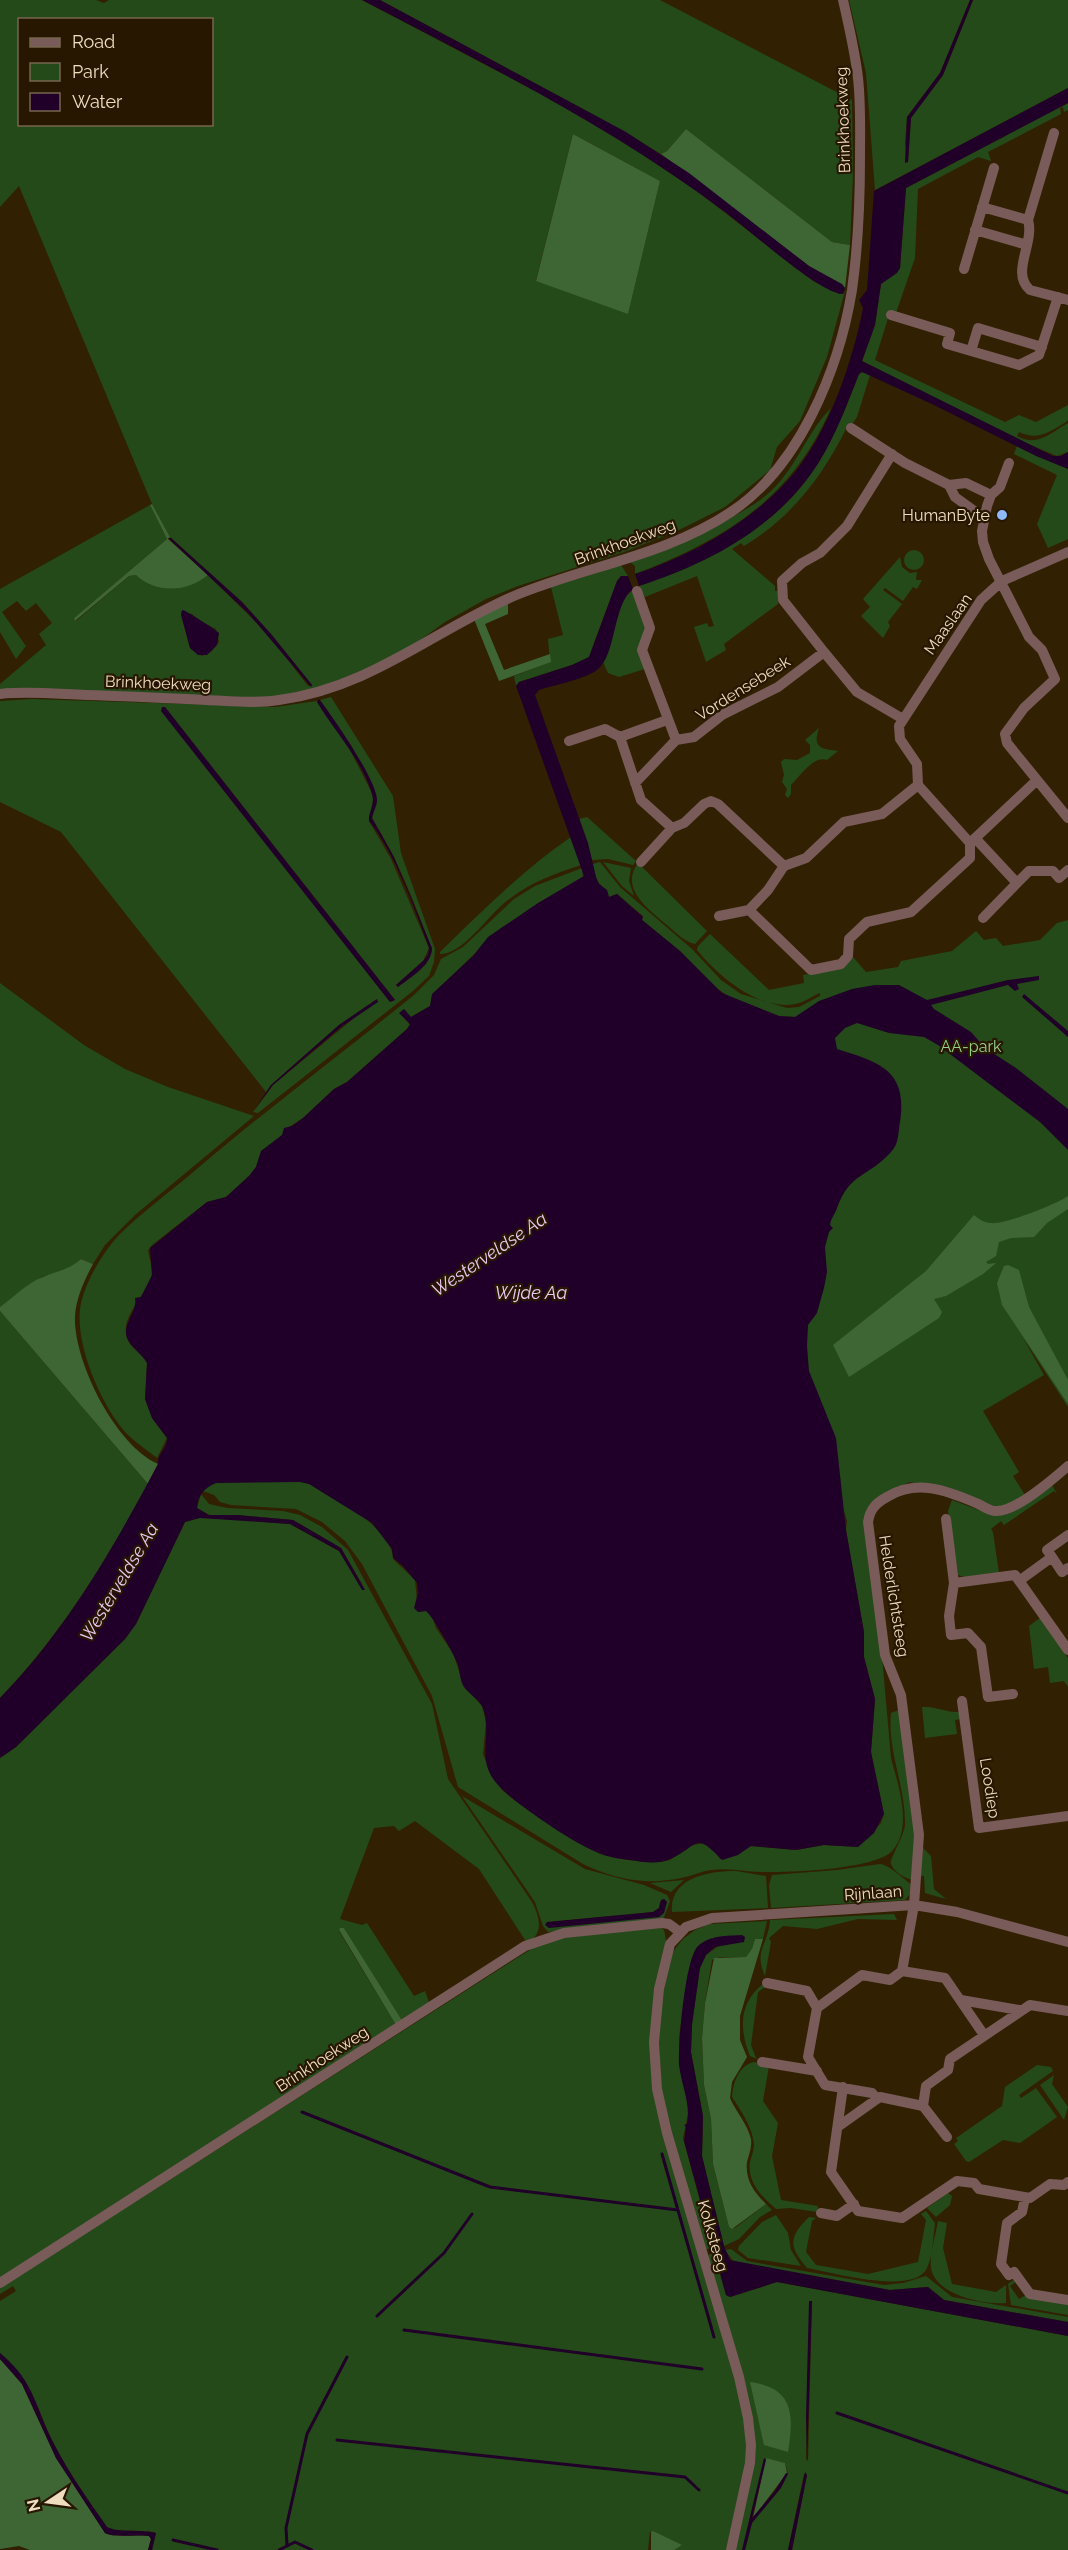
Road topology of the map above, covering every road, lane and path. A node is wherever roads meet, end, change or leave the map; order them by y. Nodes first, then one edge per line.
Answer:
1 (843, 0) edge
2 (1054, 133) dead end
3 (994, 168) dead end
4 (982, 207) junction
5 (1029, 220) junction
6 (975, 230) junction
7 (1027, 245) junction
8 (964, 269) dead end
9 (1063, 298) edge
10 (891, 315) dead end
11 (1042, 347) junction
12 (971, 351) junction
13 (851, 428) dead end
14 (892, 454) junction
15 (1009, 463) dead end
16 (949, 485) junction
17 (991, 495) junction
18 (984, 518) junction
19 (1067, 556) edge
20 (1002, 581) junction
21 (637, 591) dead end
22 (824, 652) junction
23 (0, 694) edge
24 (903, 718) junction
25 (667, 720) junction
26 (620, 737) junction
27 (676, 740) junction
28 (569, 741) dead end
29 (1036, 781) junction
30 (635, 783) junction
31 (918, 785) junction
32 (1068, 818) edge
33 (672, 828) junction
34 (973, 840) junction
35 (641, 861) dead end
36 (784, 866) junction
37 (1068, 870) edge
38 (1017, 883) junction
39 (749, 910) junction
40 (719, 916) dead end
41 (983, 918) dead end
42 (1068, 1467) edge
43 (946, 1519) dead end
44 (1068, 1535) edge
45 (1052, 1557) junction
46 (1068, 1568) edge
47 (1019, 1581) junction
48 (954, 1582) junction
49 (1068, 1650) edge
50 (1013, 1694) dead end
51 (963, 1701) dead end
52 (1068, 1816) edge
53 (914, 1905) junction
54 (680, 1932) junction
55 (1068, 1942) edge
56 (902, 1971) junction
57 (767, 1983) dead end
58 (961, 2000) junction
59 (817, 2008) junction
60 (1019, 2010) junction
61 (1068, 2011) edge
62 (984, 2035) junction
63 (762, 2062) dead end
64 (817, 2070) junction
65 (843, 2087) junction
66 (877, 2099) junction
67 (923, 2106) junction
68 (839, 2126) junction
69 (947, 2138) dead end
70 (1068, 2182) edge
71 (1025, 2198) junction
72 (854, 2204) junction
73 (821, 2213) dead end
74 (0, 2283) edge
75 (1068, 2300) edge
76 (731, 2550) edge

1 - 23 street, Brinkhoekweg
2 - 5 street
3 - 4 street
4 - 5 street
4 - 6 street
5 - 7 street
6 - 7 street
6 - 8 street
7 - 9 street
9 - 11 street
10 - 12 street
11 - 12 street
11 - 12 street
13 - 14 street
14 - 16 street
14 - 22 street
15 - 17 street
16 - 17 street
16 - 18 street
17 - 18 street
18 - 20 street
19 - 20 street, Maaslaan
20 - 24 street, Maaslaan
20 - 29 street
21 - 25 street
22 - 24 street
22 - 27 street, Vordensebeek
24 - 31 street
25 - 26 street
25 - 27 street
26 - 28 street
26 - 30 street
27 - 30 street, Vordensebeek
29 - 32 street
29 - 34 street
30 - 33 street
31 - 34 street
31 - 36 street
33 - 35 street
33 - 36 street
34 - 38 street
34 - 39 street
36 - 39 street
37 - 38 street
38 - 41 street
39 - 40 street
42 - 53 street, Helderlichtsteeg
43 - 48 street
44 - 45 street
45 - 46 street
45 - 47 street
47 - 48 street
47 - 49 street
48 - 50 street
51 - 52 street, Loodiep
53 - 54 street, Rijnlaan
53 - 55 street, Rijnlaan
53 - 56 street, Helderlichtsteeg
54 - 74 street, Brinkhoekweg
54 - 76 street, Kolksteeg
56 - 58 street
56 - 59 street
57 - 59 street
58 - 60 street
58 - 62 street
59 - 64 street
60 - 61 street
60 - 62 street
62 - 67 street
63 - 64 street
64 - 65 street
65 - 66 street
65 - 68 street
66 - 67 street
66 - 68 street
67 - 69 street
68 - 72 street
70 - 71 street
71 - 72 street
71 - 75 street
72 - 73 street

